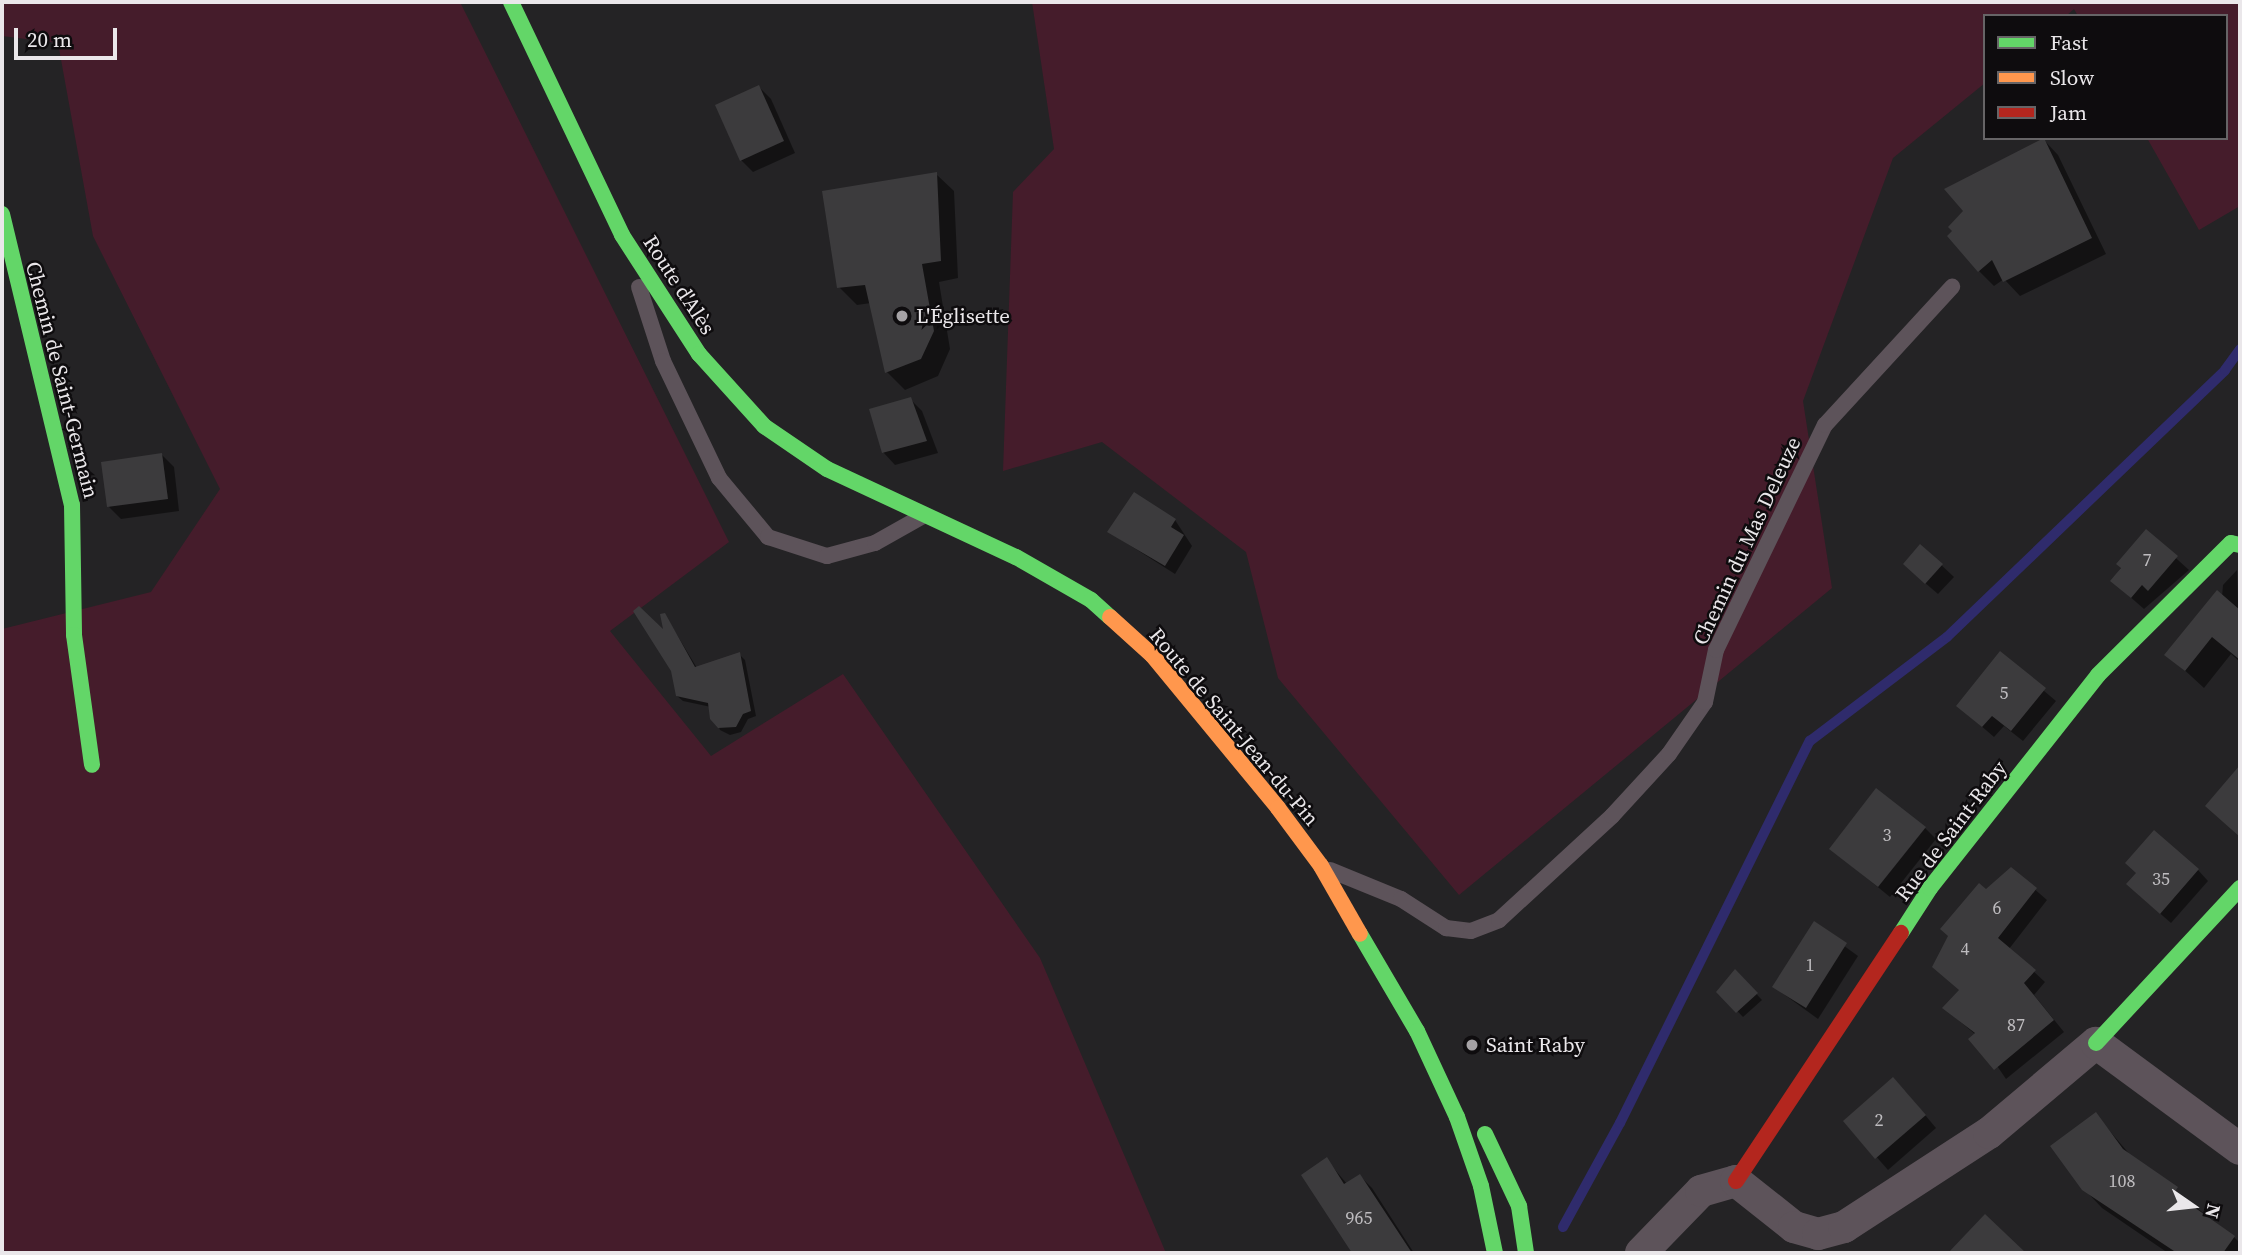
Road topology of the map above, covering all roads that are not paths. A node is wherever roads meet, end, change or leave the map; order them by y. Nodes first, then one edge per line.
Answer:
1 (511, 2) edge
2 (2, 214) edge
3 (622, 235) junction
4 (1952, 287) dead end
5 (908, 508) joint
6 (925, 515) junction
7 (2240, 545) edge
8 (92, 765) dead end
9 (1321, 866) junction
10 (2240, 888) edge
11 (1417, 1031) junction
12 (2096, 1043) junction
13 (1467, 1097) dead end
14 (1479, 1120) dead end
15 (2240, 1149) edge
16 (1736, 1181) junction
17 (1824, 1243) edge
18 (1495, 1253) edge
19 (1526, 1253) edge
20 (1641, 1253) edge

1 - 3 main road, Route d'Alès
2 - 8 main road, Chemin de Saint-Germain
3 - 5 main road, Route d'Alès
3 - 6 lane
4 - 9 lane, Chemin du Mas Deleuze
5 - 6 main road, Route de Saint-Jean-du-Pin
6 - 9 main road, Route de Saint-Jean-du-Pin
7 - 16 main road, Rue de Saint-Raby
9 - 11 main road, Route de Saint-Jean-du-Pin
10 - 12 main road
11 - 13 main road, Route de Saint-Jean-du-Pin
11 - 18 main road, Route de Saint-Jean-du-Pin
12 - 15 street
12 - 17 street
14 - 19 main road
16 - 17 street
16 - 20 street

